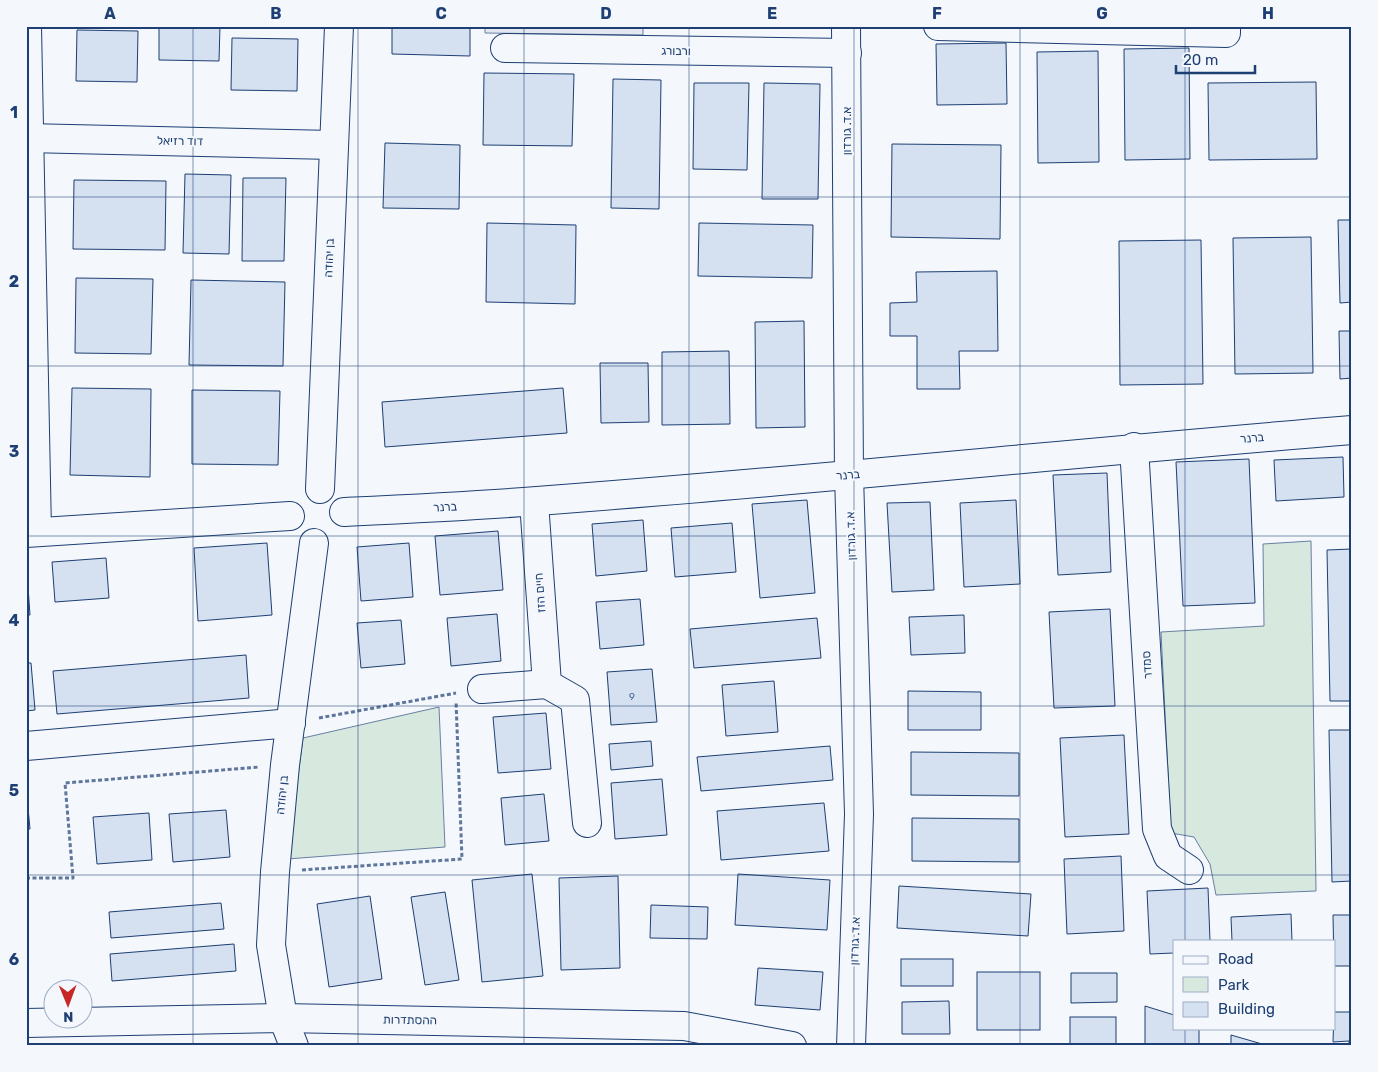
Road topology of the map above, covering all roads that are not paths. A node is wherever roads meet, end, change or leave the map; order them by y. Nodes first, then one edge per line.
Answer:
1 (27, 26) edge
2 (338, 26) edge
3 (846, 26) edge
4 (938, 26) edge
5 (1226, 30) edge
6 (505, 48) dead end
7 (847, 54) junction
8 (28, 138) edge
9 (333, 145) junction
10 (1352, 430) edge
11 (1134, 447) junction
12 (849, 476) junction
13 (320, 489) junction
14 (534, 502) junction
15 (344, 512) junction
16 (290, 516) junction
17 (32, 533) edge
18 (314, 543) junction
19 (547, 684) junction
20 (482, 689) dead end
21 (291, 723) junction
22 (26, 746) edge
23 (587, 824) dead end
24 (1189, 870) dead end
25 (283, 1018) junction
26 (26, 1023) edge
27 (294, 1046) edge
28 (792, 1046) edge
29 (851, 1046) edge

1 - 8 street
2 - 9 street, בן יהודה
3 - 7 street, א.ד. גורדון
4 - 5 street
6 - 7 street, ורבורג
7 - 12 street, א.ד. גורדון
8 - 9 street, דוד רזיאל
8 - 17 street
9 - 13 street, בן יהודה
10 - 11 street, ברנר
11 - 12 street, ברנר
11 - 24 street, סמדר
12 - 14 street, ברנר
12 - 29 street, א.ד. גורדון
13 - 15 street
13 - 16 street
14 - 15 street, ברנר
14 - 19 street, חיים הזז
15 - 18 street
16 - 17 street
16 - 18 street
18 - 21 street, בן יהודה
19 - 20 street
19 - 23 street
21 - 22 street
21 - 25 street, בן יהודה
25 - 26 street, ההסתדרות
25 - 27 street, בן יהודה
25 - 28 street, ההסתדרות

